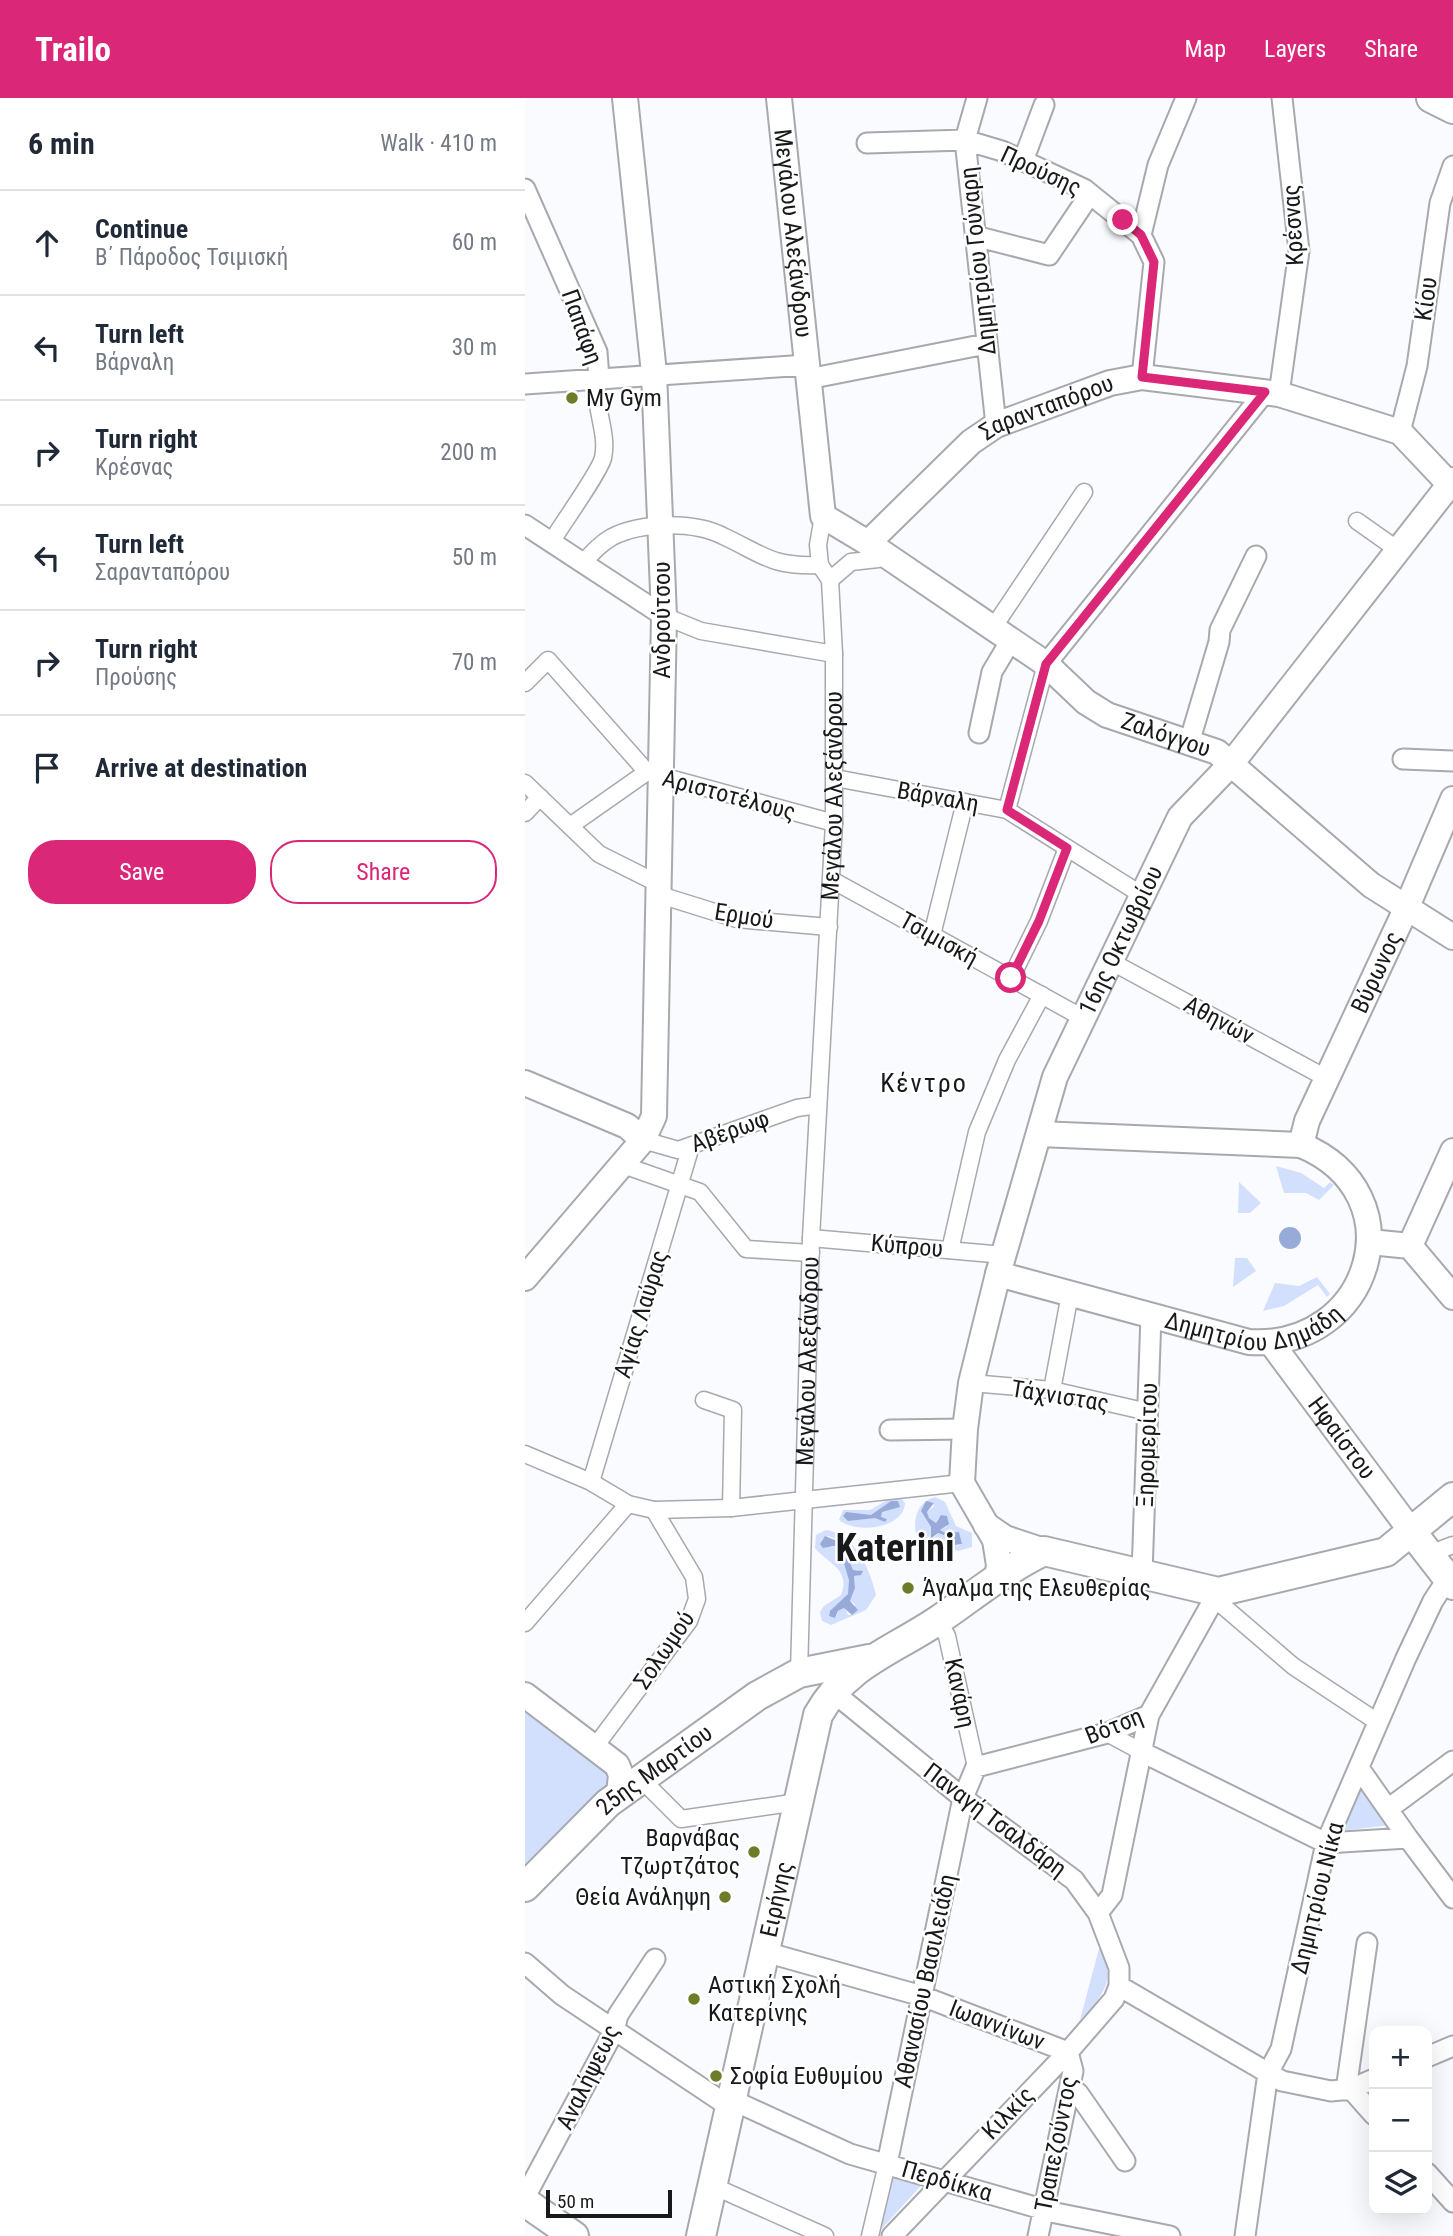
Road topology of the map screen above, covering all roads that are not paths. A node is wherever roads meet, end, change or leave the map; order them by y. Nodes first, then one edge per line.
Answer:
1 (625, 98) edge
2 (779, 98) edge
3 (977, 98) edge
4 (1187, 98) edge
5 (1282, 98) edge
6 (1431, 98) edge
7 (1044, 105) dead end
8 (1453, 108) edge
9 (965, 141) junction
10 (867, 143) dead end
11 (1023, 161) junction
12 (1453, 166) edge
13 (525, 189) edge
14 (1090, 194) junction
15 (1141, 235) junction
16 (975, 236) junction
17 (986, 344) junction
18 (808, 372) junction
19 (654, 373) junction
20 (1142, 377) junction
21 (599, 378) junction
22 (525, 384) edge
23 (1272, 393) junction
24 (996, 425) junction
25 (1400, 432) junction
26 (1452, 485) edge
27 (1084, 492) dead end
28 (823, 516) junction
29 (1357, 521) dead end
30 (525, 526) edge
31 (661, 527) junction
32 (552, 541) junction
33 (875, 547) junction
34 (1398, 550) junction
35 (1256, 556) dead end
36 (584, 562) junction
37 (820, 565) junction
38 (830, 580) junction
39 (664, 616) junction
40 (1002, 634) junction
41 (834, 654) junction
42 (1046, 664) junction
43 (525, 684) edge
44 (979, 733) dead end
45 (1189, 743) junction
46 (1403, 759) dead end
47 (1453, 761) edge
48 (1231, 764) junction
49 (654, 775) junction
50 (835, 778) junction
51 (525, 783) edge
52 (540, 797) junction
53 (1453, 799) edge
54 (965, 802) junction
55 (1007, 810) junction
56 (525, 813) edge
57 (834, 823) junction
58 (571, 826) junction
59 (1067, 848) junction
60 (832, 880) junction
61 (661, 890) junction
62 (1142, 895) junction
63 (1406, 909) junction
64 (829, 927) junction
65 (932, 935) junction
66 (1453, 937) edge
67 (1110, 961) junction
68 (1011, 978) junction
69 (1042, 995) junction
70 (1083, 1018) junction
71 (1328, 1079) junction
72 (525, 1083) edge
73 (818, 1105) junction
74 (1039, 1134) junction
75 (643, 1140) junction
76 (1301, 1145) junction
77 (691, 1146) junction
78 (1453, 1151) edge
79 (623, 1165) junction
80 (679, 1185) junction
81 (1370, 1242) junction
82 (811, 1245) junction
83 (1411, 1246) junction
84 (950, 1250) junction
85 (1001, 1265) junction
86 (525, 1278) edge
87 (1451, 1291) edge
88 (1070, 1294) junction
89 (1151, 1315) junction
90 (1272, 1344) junction
91 (971, 1383) junction
92 (1052, 1390) junction
93 (704, 1400) dead end
94 (1148, 1412) junction
95 (965, 1429) junction
96 (890, 1430) dead end
97 (525, 1454) edge
98 (591, 1482) junction
99 (962, 1483) junction
100 (1453, 1497) edge
101 (802, 1498) junction
102 (628, 1504) junction
103 (731, 1508) junction
104 (653, 1510) junction
105 (986, 1525) junction
106 (1411, 1531) junction
107 (1044, 1551) junction
108 (1386, 1552) junction
109 (1445, 1566) edge
110 (1142, 1574) junction
111 (996, 1578) junction
112 (1217, 1596) junction
113 (938, 1621) junction
114 (525, 1623) edge
115 (869, 1659) junction
116 (799, 1673) junction
117 (525, 1695) edge
118 (825, 1703) junction
119 (1149, 1715) junction
120 (1379, 1723) junction
121 (1107, 1733) junction
122 (594, 1748) junction
123 (1142, 1752) junction
124 (1453, 1761) edge
125 (976, 1767) junction
126 (1359, 1768) junction
127 (629, 1786) junction
128 (963, 1798) junction
129 (798, 1802) junction
130 (1388, 1809) junction
131 (1408, 1838) junction
132 (1327, 1843) junction
133 (525, 1887) edge
134 (1453, 1898) edge
135 (1098, 1913) junction
136 (1367, 1942) dead end
137 (765, 1952) junction
138 (655, 1959) dead end
139 (525, 1963) edge
140 (1119, 1986) junction
141 (922, 1996) junction
142 (614, 2031) junction
143 (1453, 2046) edge
144 (1068, 2052) junction
145 (1432, 2055) edge
146 (1268, 2073) junction
147 (1369, 2082) edge
148 (1349, 2090) junction
149 (1070, 2091) junction
150 (731, 2104) junction
151 (1369, 2110) edge
152 (1125, 2161) dead end
153 (887, 2164) junction
154 (944, 2179) junction
155 (1432, 2179) edge
156 (713, 2186) junction
157 (525, 2200) edge
158 (1453, 2202) edge
159 (1043, 2210) junction
160 (574, 2236) edge
161 (701, 2236) edge
162 (825, 2236) edge
163 (870, 2236) edge
164 (892, 2236) edge
165 (1038, 2236) edge
166 (1170, 2236) edge
167 (1245, 2236) edge

1 - 19 street, Ανδρούτσου
2 - 18 street, Μεγάλου Αλεξάνδρου
3 - 9 street, Δημητρίου Γούναρη
4 - 15 street
5 - 23 street, Κρέσνας
6 - 8 main road
7 - 11 street
9 - 10 street, Προύσης
9 - 11 street, Προύσης
9 - 16 street, Δημητρίου Γούναρη
11 - 14 street, Προύσης
12 - 25 street, Κίου
13 - 21 street, Παπάφη
14 - 15 street, Προύσης
14 - 16 street
15 - 20 street, Προύσης
16 - 17 street, Δημητρίου Γούναρη
17 - 18 street
17 - 24 street, Δημητρίου Γούναρη
18 - 19 street
18 - 28 street, Μεγάλου Αλεξάνδρου
19 - 21 street
19 - 31 street, Ανδρούτσου
20 - 23 street, Σαρανταπόρου
20 - 24 street, Σαρανταπόρου
21 - 22 street
21 - 32 street, Παπάφη
23 - 25 street, Σαρανταπόρου
23 - 42 street
24 - 33 street, Σαρανταπόρου
25 - 26 street, Σαρανταπόρου
26 - 34 street, 16ης Οκτωβρίου
27 - 40 street
28 - 33 street, Ζαλόγγου
28 - 37 street, Μεγάλου Αλεξάνδρου
29 - 34 street
30 - 32 street
31 - 36 street
31 - 37 street
31 - 39 street, Ανδρούτσου
32 - 36 street
33 - 38 street
33 - 40 street, Ζαλόγγου
34 - 48 street, 16ης Οκτωβρίου
35 - 45 street
36 - 39 street
37 - 38 street
38 - 41 street, Μεγάλου Αλεξάνδρου
39 - 41 street
39 - 49 street, Ανδρούτσου
40 - 42 street, Ζαλόγγου
40 - 44 street
41 - 50 street, Μεγάλου Αλεξάνδρου
42 - 45 street, Ζαλόγγου
42 - 55 street
43 - 49 street, Αριστοτέλους
45 - 48 street, Ζαλόγγου
46 - 47 street
48 - 62 street, 16ης Οκτωβρίου
48 - 63 street, Ζαλόγγου
49 - 57 street, Αριστοτέλους
49 - 58 street
49 - 61 street, Ανδρούτσου
50 - 54 street, Βάρναλη
50 - 57 street, Μεγάλου Αλεξάνδρου
51 - 52 street, Ερμού
52 - 56 street
52 - 58 street, Ερμού
53 - 63 street, Βύρωνος
54 - 55 street, Βάρναλη
54 - 65 street
55 - 59 street, Βάρναλη
57 - 60 street, Μεγάλου Αλεξάνδρου
58 - 61 street, Ερμού
59 - 62 street, Βάρναλη
59 - 68 street
60 - 64 street, Μεγάλου Αλεξάνδρου
60 - 65 street, Τσιμισκή
61 - 64 street, Ερμού
61 - 75 street, Ανδρούτσου
62 - 67 street, 16ης Οκτωβρίου
63 - 66 street, Ζαλόγγου
63 - 71 street, Βύρωνος
64 - 73 street, Μεγάλου Αλεξάνδρου
65 - 68 street, Τσιμισκή
67 - 70 street, 16ης Οκτωβρίου
67 - 71 street, Αθηνών
68 - 69 street, Τσιμισκή
69 - 70 street, Τσιμισκή
69 - 84 street
70 - 74 street, 16ης Οκτωβρίου
71 - 76 street, Βύρωνος
72 - 75 street
73 - 77 street, Αβέρωφ
73 - 82 street, Μεγάλου Αλεξάνδρου
74 - 76 street, Δημητρίου Δημάδη
74 - 85 street, 16ης Οκτωβρίου
75 - 77 street, Αβέρωφ
75 - 79 street, Ανδρούτσου
76 - 81 street, Δημητρίου Δημάδη
77 - 80 street, Αγίας Λαύρας
78 - 83 street
79 - 80 street, Κύπρου
79 - 86 street, Ανδρούτσου
80 - 82 street, Κύπρου
80 - 98 street, Αγίας Λαύρας
81 - 83 street
81 - 90 street, Δημητρίου Δημάδη
82 - 84 street, Κύπρου
82 - 101 street, Μεγάλου Αλεξάνδρου
83 - 87 street
84 - 85 street, Κύπρου
85 - 88 street, Δημητρίου Δημάδη
85 - 91 street, 16ης Οκτωβρίου
88 - 89 street, Δημητρίου Δημάδη
88 - 92 street
89 - 90 street, Δημητρίου Δημάδη
89 - 94 street, Ξηρομερίτου
90 - 106 street, Ηφαίστου
91 - 92 street, Τάχνιστας
91 - 95 street, 16ης Οκτωβρίου
92 - 94 street, Τάχνιστας
93 - 103 street
94 - 110 street, Ξηρομερίτου
95 - 96 street
95 - 99 street, 16ης Οκτωβρίου
97 - 98 street
98 - 102 street
99 - 101 street
99 - 105 street
100 - 106 main road
101 - 103 street
101 - 116 street, Μεγάλου Αλεξάνδρου
102 - 104 street
102 - 114 street
103 - 104 street
104 - 122 street, Σολωμού
105 - 107 street
105 - 111 street
106 - 108 main road
106 - 109 main road
107 - 110 main road
107 - 111 main road
108 - 109 main road
108 - 112 main road
109 - 120 street, Δημητρίου Νίκα
110 - 112 main road
111 - 113 main road
112 - 119 street, Βότση
112 - 120 street
113 - 115 main road
113 - 125 street, Κανάρη
115 - 116 main road, 25ης Μαρτίου
115 - 118 main road
116 - 118 main road
116 - 127 main road, 25ης Μαρτίου
117 - 122 street
118 - 128 street, Παναγή Τσαλδάρη
118 - 129 main road, Ειρήνης
119 - 121 street, Βότση
119 - 123 street
120 - 126 street, Δημητρίου Νίκα
121 - 123 street
121 - 125 street, Βότση
122 - 127 street
123 - 132 street
123 - 135 street
124 - 130 street
125 - 128 street
126 - 130 street
126 - 132 street, Δημητρίου Νίκα
127 - 129 street
127 - 133 main road, 25ης Μαρτίου
128 - 135 street, Παναγή Τσαλδάρη
128 - 141 street, Αθανασίου Βασιλειάδη
129 - 137 main road, Ειρήνης
130 - 131 street
131 - 132 street
131 - 134 street
132 - 146 street, Δημητρίου Νίκα
135 - 140 street, Παναγή Τσαλδάρη
136 - 148 street
137 - 141 street, Ιωαννίνων
137 - 150 main road, Ειρήνης
138 - 142 street, Αναλήψεως
139 - 142 street, Περδίκκα
140 - 144 street, Κιλκίς
140 - 146 street
141 - 144 street, Ιωαννίνων
141 - 153 street, Αθανασίου Βασιλειάδη
142 - 150 street, Περδίκκα
142 - 157 street, Αναλήψεως
143 - 145 street
144 - 149 street, Τραπεζούντος
144 - 154 street, Κιλκίς
146 - 148 street
146 - 167 street, Δημητρίου Νίκα
147 - 148 street
148 - 151 street
149 - 152 street
149 - 159 street, Τραπεζούντος
150 - 153 street, Περδίκκα
150 - 156 main road, Ειρήνης
153 - 154 street, Περδίκκα
153 - 163 street
154 - 159 street, Περδίκκα
154 - 164 street, Κιλκίς
155 - 158 street
156 - 161 main road, Ειρήνης
156 - 162 street
157 - 160 main road
159 - 165 street, Τραπεζούντος
159 - 166 street, Περδίκκα

